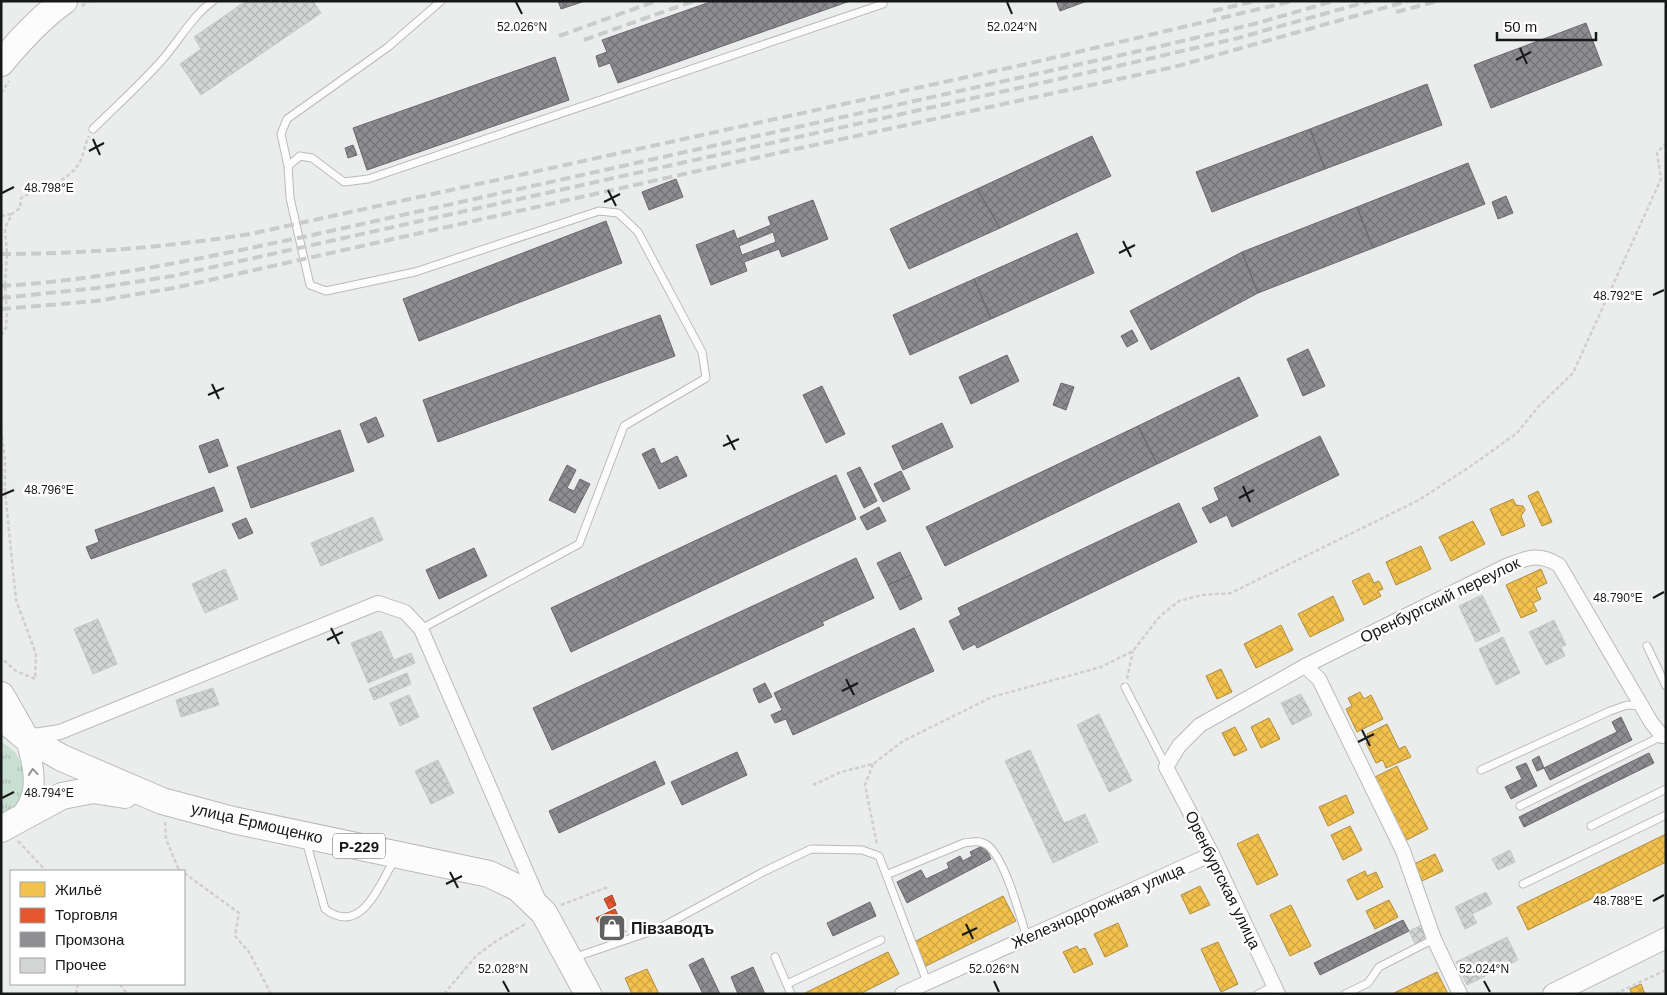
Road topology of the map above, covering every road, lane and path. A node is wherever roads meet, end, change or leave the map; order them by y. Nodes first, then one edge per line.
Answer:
1 (64, 1) edge
2 (213, 1) edge
3 (441, 1) edge
4 (883, 4) dead end
5 (1, 63) edge
6 (93, 128) joint
7 (1666, 142) edge
8 (288, 166) junction
9 (12, 214) junction
10 (1, 216) edge
11 (1, 336) edge
12 (1, 430) edge
13 (421, 629) junction
14 (1647, 646) dead end
15 (1134, 651) junction
16 (1, 658) edge
17 (1305, 666) junction
18 (1666, 686) edge
19 (1125, 687) joint
20 (1, 695) edge
21 (1642, 706) junction
22 (1, 717) edge
23 (13, 733) edge
24 (1664, 736) edge
25 (873, 764) junction
26 (1166, 767) junction
27 (1481, 770) dead end
28 (813, 785) dead end
29 (1666, 789) edge
30 (162, 801) junction
31 (1520, 806) dead end
32 (1666, 815) edge
33 (1591, 826) dead end
34 (3, 829) edge
35 (304, 834) junction
36 (398, 854) junction
37 (1212, 854) junction
38 (879, 856) junction
39 (45, 870) edge
40 (180, 870) edge
41 (185, 873) edge
42 (886, 875) junction
43 (1523, 884) dead end
44 (608, 887) dead end
45 (544, 913) junction
46 (1027, 938) junction
47 (1666, 938) edge
48 (1434, 939) junction
49 (881, 940) dead end
50 (775, 957) dead end
51 (571, 959) junction
52 (1666, 970) edge
53 (928, 982) junction
54 (787, 984) junction
55 (1276, 990) edge
56 (271, 994) edge
57 (444, 994) edge
58 (588, 994) edge
59 (791, 994) edge
60 (902, 994) edge
61 (1258, 994) edge
62 (1345, 994) edge
63 (1460, 994) edge
64 (1553, 994) edge
65 (1615, 994) edge

1 - 5 highway
2 - 6 lane
3 - 8 lane
4 - 8 lane
6 - 9 path
7 - 15 path
8 - 13 lane
9 - 10 path
9 - 11 path
12 - 16 path
13 - 23 street
13 - 45 street
14 - 18 lane
15 - 19 path
15 - 25 path
17 - 21 street, Оренбургский переулок
17 - 26 street, Оренбургский переулок
17 - 48 street
19 - 26 lane
20 - 23 highway
21 - 24 street, Оренбургский переулок
21 - 27 lane
22 - 23 highway, Р-229
23 - 30 highway, улица Ермощенко / Р-229
34 -> 23 main road
24 - 31 lane
25 - 28 path
25 - 38 path
26 - 37 street, Оренбургская улица
29 - 33 lane
30 - 34 highway, Р-229
30 - 35 highway, улица Ермощенко / Р-229
30 - 40 path
32 - 43 lane
34 - 39 path
35 - 36 highway, улица Ермощенко / Р-229
35 - 36 lane
36 - 45 highway, улица Ермощенко / Р-229
37 - 46 street, Железнодорожная улица
37 - 55 street, Оренбургская улица
38 - 42 lane
38 - 51 lane
41 - 56 path
42 - 46 lane
42 - 53 lane
44 - 45 path
45 - 51 highway, улица Ермощенко / Р-229
45 - 57 path
46 - 53 street, Железнодорожная улица
47 - 64 main road
48 - 62 lane
48 - 63 street
49 - 54 lane
50 - 54 lane
51 - 58 highway, улица Ермощенко / Р-229
52 - 65 path
53 - 60 street, Железнодорожная улица
54 - 59 lane
55 - 61 lane

